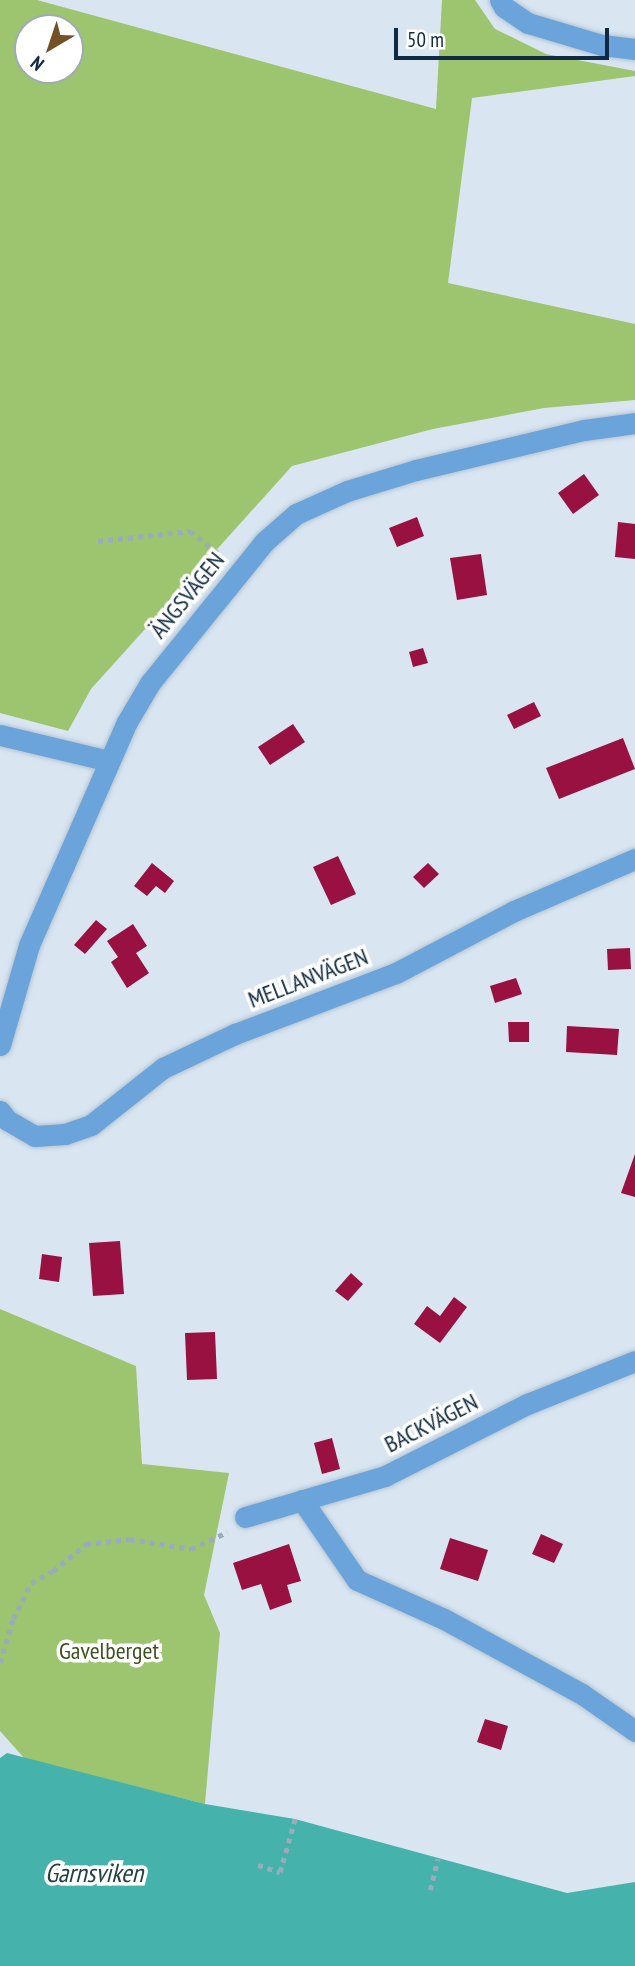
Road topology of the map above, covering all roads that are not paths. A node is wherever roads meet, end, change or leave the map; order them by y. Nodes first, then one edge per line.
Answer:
1 (500, 0) edge
2 (635, 49) edge
3 (635, 423) edge
4 (0, 735) edge
5 (109, 761) junction
6 (635, 859) edge
7 (0, 1045) edge
8 (4, 1116) edge
9 (635, 1361) edge
10 (302, 1500) junction
11 (240, 1523) road end
12 (635, 1731) edge

1 - 2 street
3 - 5 street, ÄNGSVÄGEN
4 - 5 street
5 - 7 street, ÄNGSVÄGEN
6 - 8 street, MELLANVÄGEN
9 - 10 street, BACKVÄGEN
10 - 11 street, BACKVÄGEN
10 - 12 street

